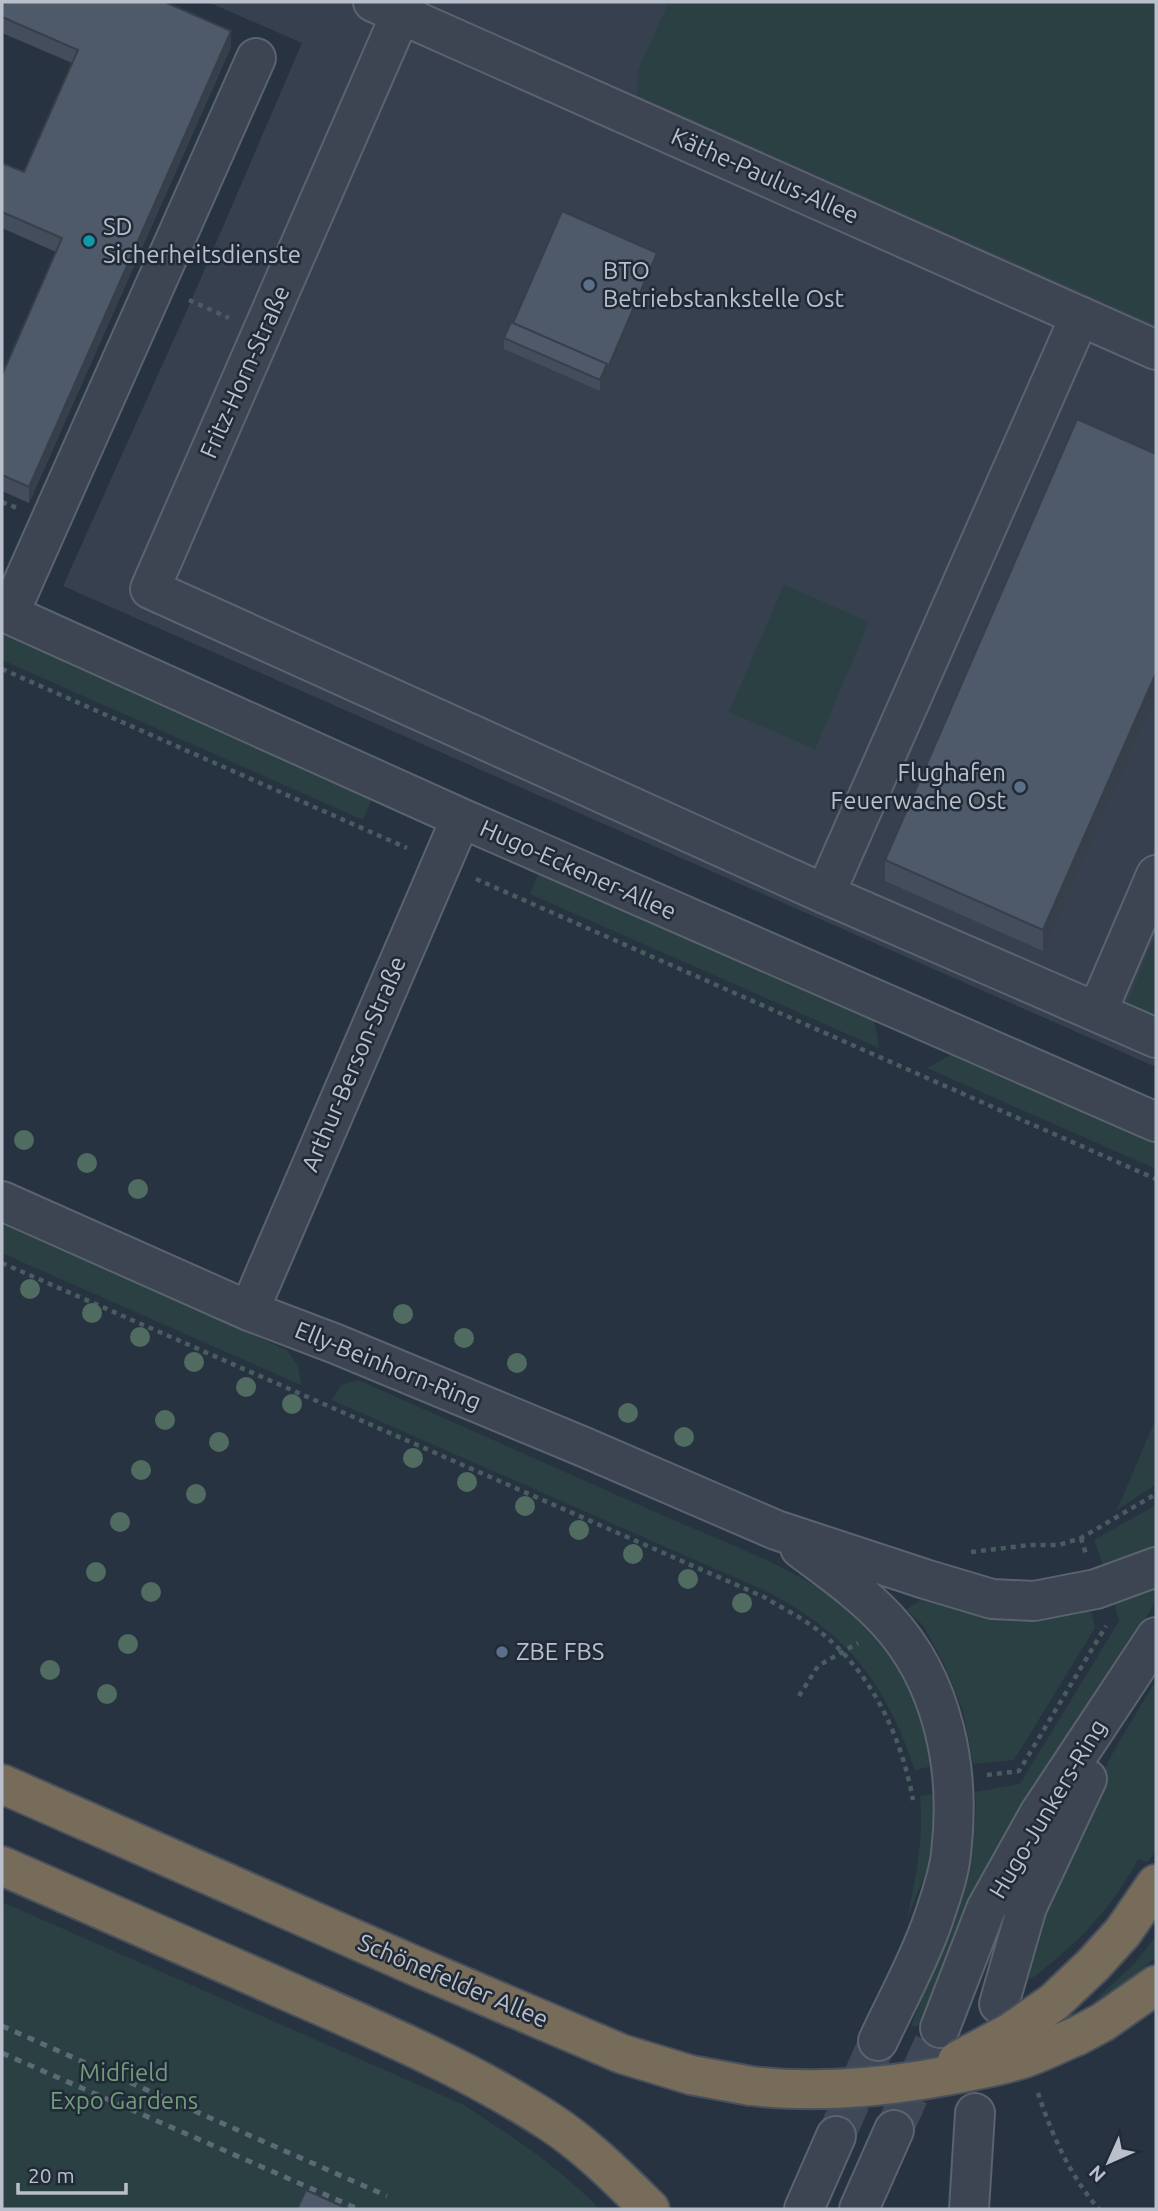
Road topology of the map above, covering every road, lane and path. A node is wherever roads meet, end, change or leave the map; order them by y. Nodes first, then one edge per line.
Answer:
1 (394, 6) edge
2 (256, 58) dead end
3 (156, 286) junction
4 (1080, 316) junction
5 (262, 333) junction
6 (1156, 350) edge
7 (5, 613) edge
8 (2, 669) edge
9 (461, 818) junction
10 (442, 863) junction
11 (1156, 875) edge
12 (825, 894) junction
13 (1097, 1012) junction
14 (1156, 1038) edge
15 (1156, 1122) edge
16 (1156, 1180) edge
17 (2, 1201) edge
18 (2, 1263) edge
19 (249, 1311) junction
20 (1156, 1494) edge
21 (776, 1530) junction
22 (1156, 1567) edge
23 (1096, 1589) junction
24 (1156, 1637) edge
25 (1156, 1647) edge
26 (952, 1779) junction
27 (910, 1783) junction
28 (2, 1784) edge
29 (913, 1802) dead end
30 (2, 1866) edge
31 (1156, 1884) edge
32 (1156, 1985) edge
33 (999, 2004) dead end
34 (940, 2028) tunnel mouth
35 (878, 2041) tunnel mouth
36 (925, 2079) junction
37 (1037, 2089) dead end
38 (975, 2113) dead end
39 (894, 2130) tunnel mouth
40 (836, 2136) tunnel mouth
41 (650, 2209) edge
42 (804, 2209) edge
43 (859, 2209) edge
44 (970, 2209) edge
45 (1099, 2209) edge

1 - 4 street, Käthe-Paulus-Allee
1 - 5 street, Fritz-Horn-Straße
2 - 3 street
3 - 5 path
3 - 7 street
4 - 6 street, Käthe-Paulus-Allee
4 - 12 street
5 - 12 street, Fritz-Horn-Straße
7 - 9 street, Hugo-Eckener-Allee
8 - 10 path
9 - 10 street, Arthur-Berson-Straße
9 - 15 street, Hugo-Eckener-Allee
10 - 16 path
10 - 19 street, Arthur-Berson-Straße
11 - 13 street
12 - 13 street
13 - 14 street
17 - 19 street, Elly-Beinhorn-Ring
18 - 27 path
19 - 21 street, Elly-Beinhorn-Ring
20 - 23 path
21 - 23 street, Elly-Beinhorn-Ring
21 - 26 street, Elly-Beinhorn-Ring
22 - 23 street, Elly-Beinhorn-Ring
23 - 26 path
24 - 34 street, Hugo-Junkers-Ring
25 - 33 street
26 - 27 path
26 - 35 street, Elly-Beinhorn-Ring
27 - 29 path
28 - 36 highway, Schönefelder Allee, bridge
30 - 41 highway
31 - 36 highway, bridge
32 - 36 highway, Schönefelder Allee, bridge
37 - 45 path
38 - 44 street
39 - 43 street
40 - 42 street

